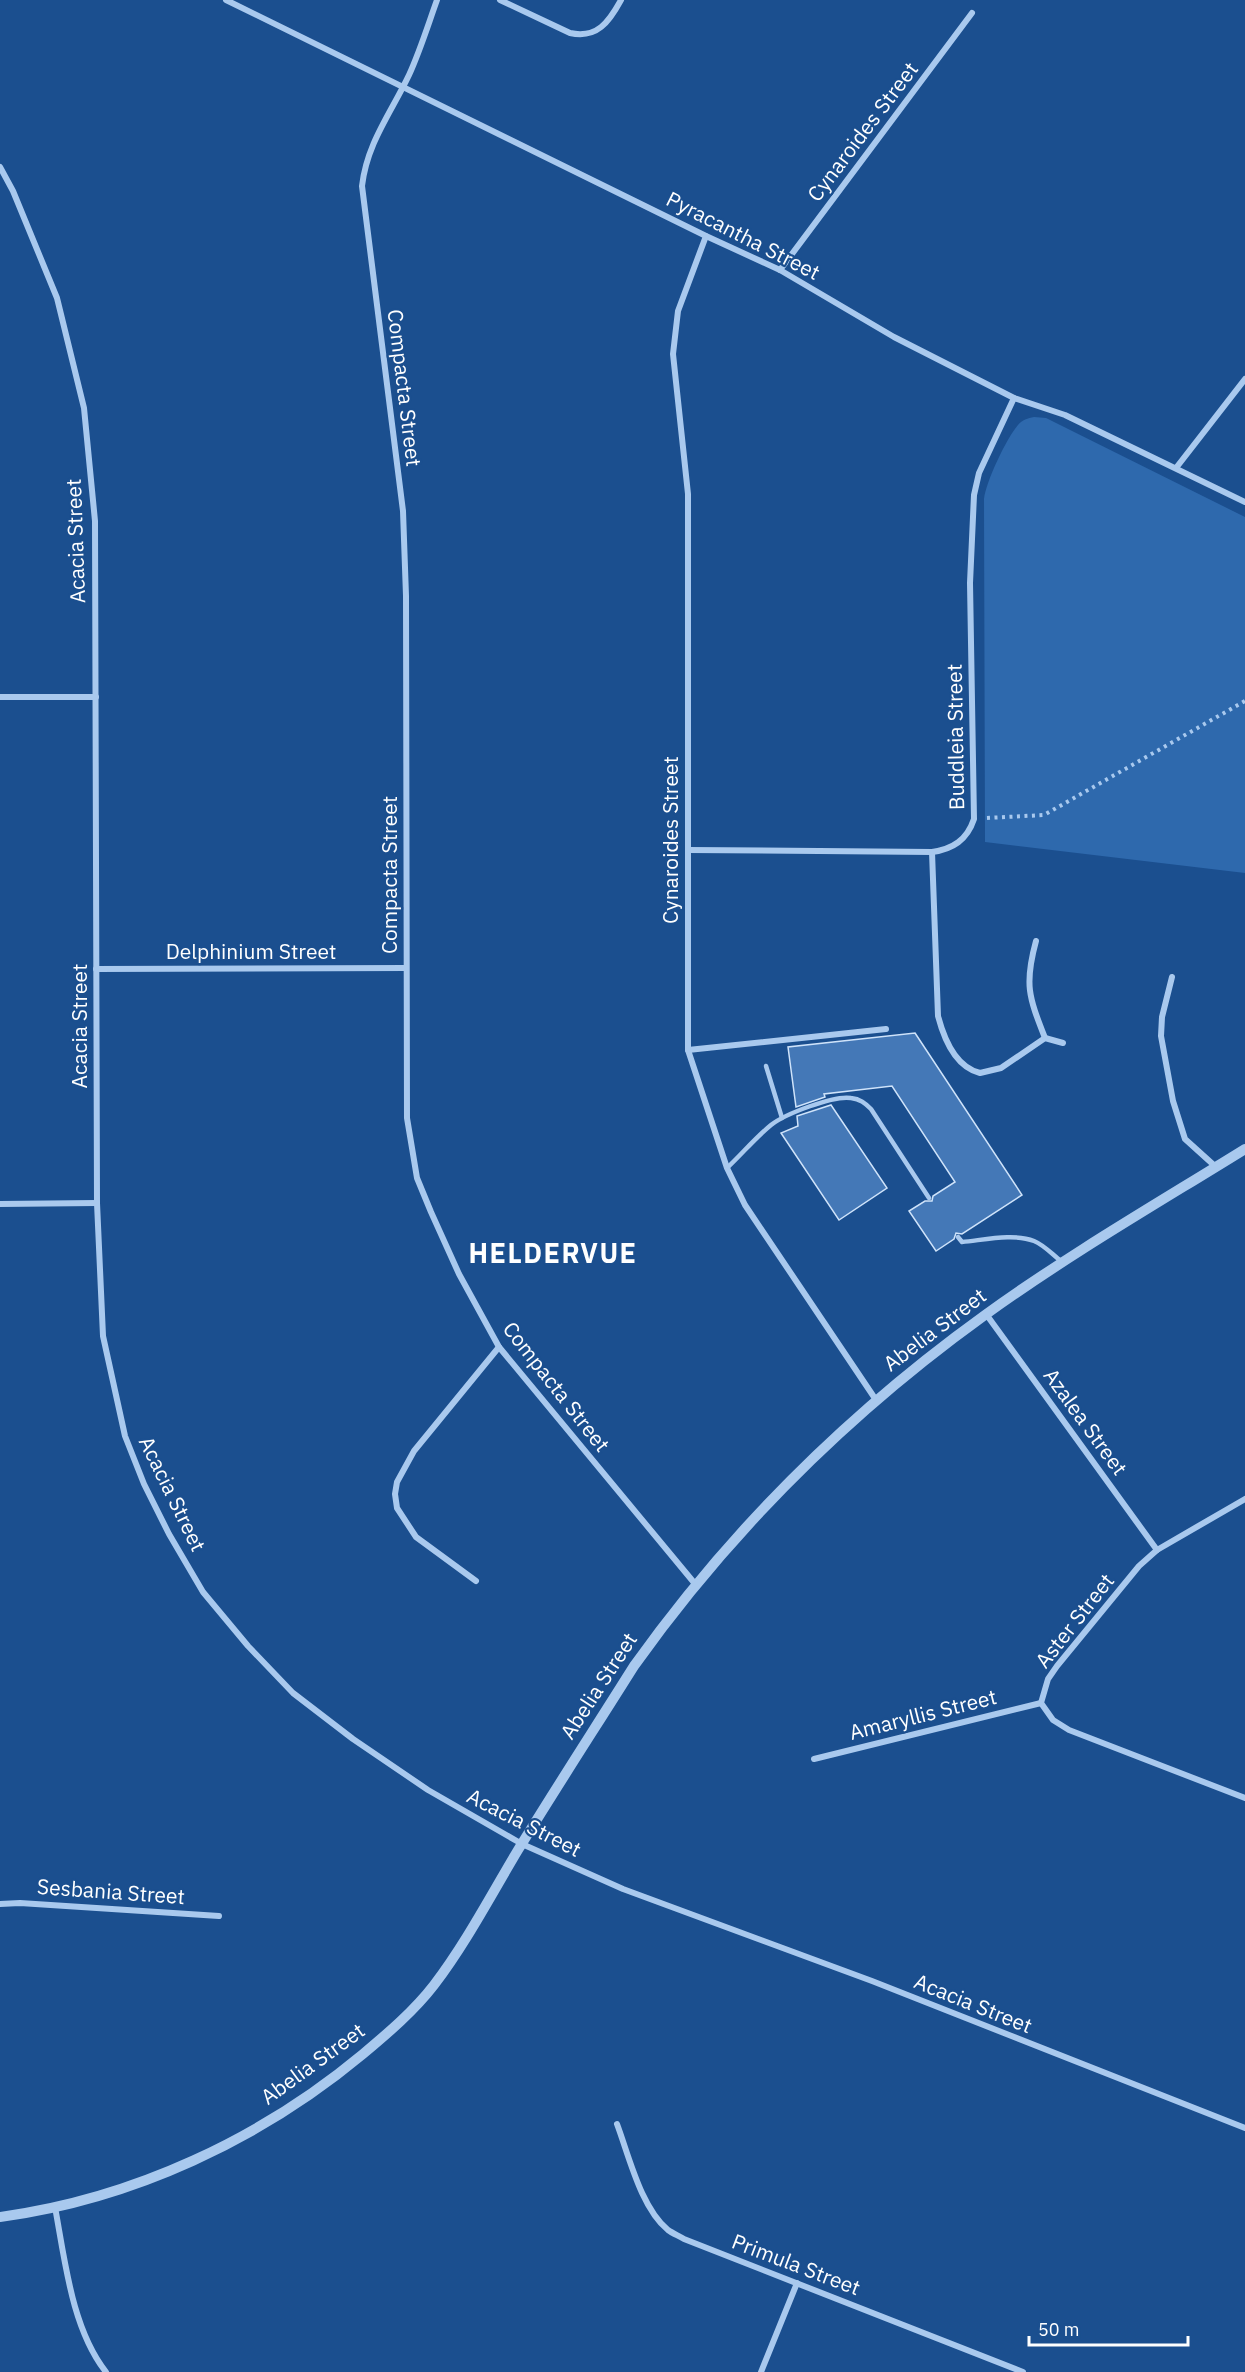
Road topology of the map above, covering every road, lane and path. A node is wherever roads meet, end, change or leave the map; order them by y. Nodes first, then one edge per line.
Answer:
1 (226, 0) edge
2 (437, 0) edge
3 (500, 0) edge
4 (621, 0) edge
5 (972, 13) dead end
6 (402, 87) junction
7 (0, 167) edge
8 (706, 236) junction
9 (780, 270) junction
10 (1245, 379) edge
11 (1014, 398) junction
12 (1176, 468) junction
13 (1245, 502) edge
14 (0, 697) edge
15 (96, 697) junction
16 (1245, 701) edge
17 (974, 819) junction
18 (688, 850) junction
19 (932, 852) junction
20 (1036, 941) dead end
21 (406, 968) junction
22 (96, 969) junction
23 (1172, 977) dead end
24 (886, 1029) dead end
25 (1046, 1038) junction
26 (1064, 1044) dead end
27 (688, 1050) junction
28 (766, 1066) dead end
29 (782, 1118) junction
30 (1245, 1149) edge
31 (1216, 1167) junction
32 (727, 1168) junction
33 (929, 1198) dead end
34 (97, 1203) junction
35 (0, 1204) edge
36 (958, 1237) dead end
37 (1063, 1263) junction
38 (986, 1314) junction
39 (499, 1347) junction
40 (876, 1400) junction
41 (1245, 1499) edge
42 (1157, 1550) junction
43 (476, 1581) dead end
44 (696, 1585) junction
45 (1041, 1703) junction
46 (814, 1759) dead end
47 (1245, 1798) edge
48 (522, 1844) junction
49 (0, 1904) edge
50 (219, 1916) dead end
51 (617, 2124) dead end
52 (1245, 2128) edge
53 (55, 2207) junction
54 (0, 2217) edge
55 (797, 2283) junction
56 (106, 2372) edge
57 (761, 2372) edge
58 (1023, 2372) edge

1 - 6 street, Pyracantha Street
2 - 6 street, Compacta Street
3 - 4 street
5 - 9 street, Cynaroides Street
6 - 8 street, Pyracantha Street
6 - 21 street, Compacta Street
7 - 15 street, Acacia Street
8 - 9 street, Pyracantha Street
8 - 18 street, Cynaroides Street
9 - 11 street, Pyracantha Street
10 - 12 street
11 - 12 street, Pyracantha Street
11 - 17 street, Buddleia Street
12 - 13 street, Pyracantha Street
14 - 15 street
15 - 22 street, Acacia Street
16 - 17 path
17 - 19 street, Buddleia Street
18 - 19 street, Buddleia Street
18 - 27 street, Cynaroides Street
19 - 25 street
20 - 25 street
21 - 22 street, Delphinium Street
21 - 39 street, Compacta Street
22 - 34 street, Acacia Street
23 - 31 street
24 - 27 street
25 - 26 street
27 - 32 street, Cynaroides Street
28 - 29 lane
29 - 32 lane
29 - 33 lane
30 - 31 street, Abelia Street
31 - 37 street, Abelia Street
32 - 40 street, Cynaroides Street
34 - 35 street
34 - 48 street, Acacia Street
36 - 37 lane
37 - 38 street, Abelia Street
38 - 40 street, Abelia Street
38 - 42 street, Azalea Street
39 - 43 street
39 - 44 street, Compacta Street
40 - 44 street, Abelia Street
41 - 42 street, Aster Street
42 - 45 street, Aster Street
44 - 48 street, Abelia Street
45 - 46 street, Amaryllis Street
45 - 47 street
48 - 52 street, Acacia Street
48 - 53 street, Abelia Street
49 - 50 street, Sesbania Street
51 - 55 street, Primula Street
53 - 54 street, Abelia Street
53 - 56 street
55 - 57 street
55 - 58 street, Primula Street

